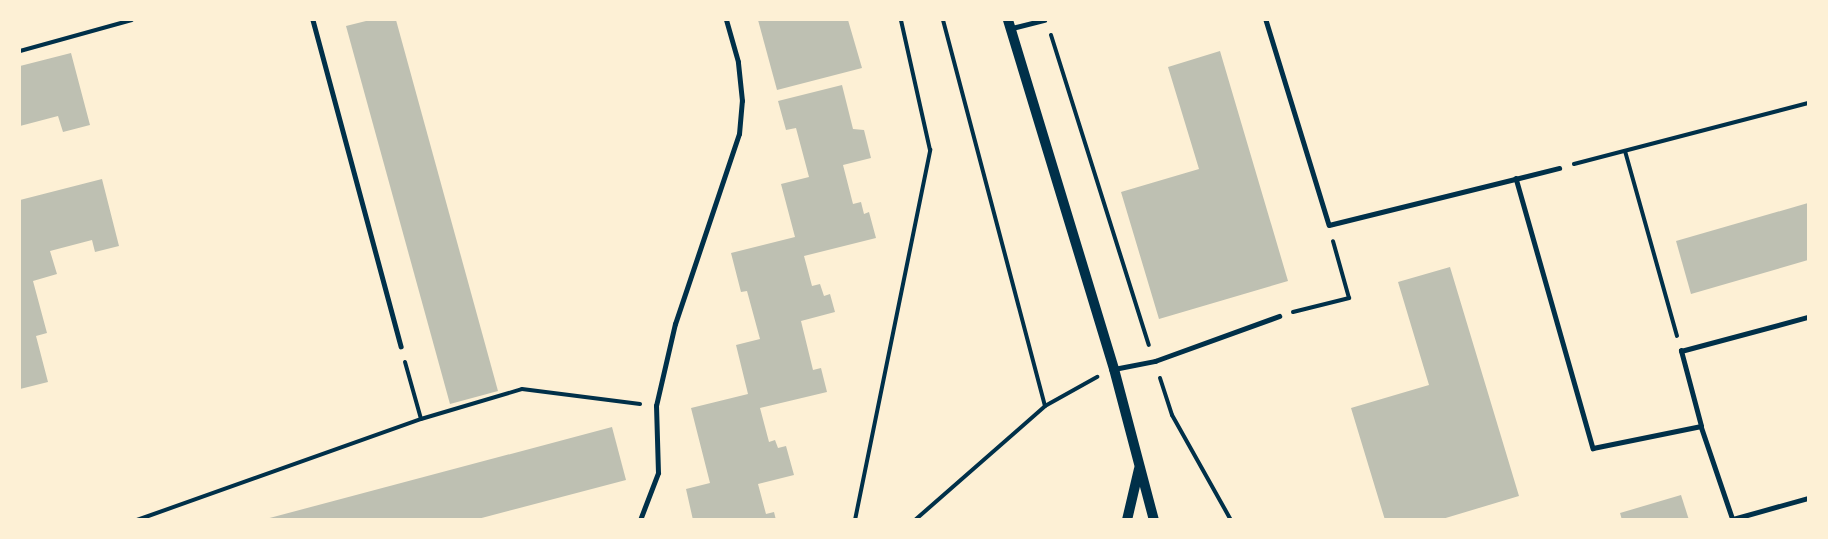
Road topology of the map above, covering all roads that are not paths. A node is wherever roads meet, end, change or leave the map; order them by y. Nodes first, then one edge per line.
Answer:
1 (313, 20) edge
2 (726, 20) edge
3 (1044, 20) edge
4 (1266, 20) edge
5 (1009, 24) edge
6 (1559, 168) road end
7 (1516, 178) junction
8 (1279, 316) road end
9 (1809, 317) edge
10 (401, 346) road end
11 (1114, 369) junction
12 (1701, 426) junction
13 (1140, 462) junction
14 (1809, 498) edge
15 (640, 519) edge
16 (1127, 519) edge
17 (1154, 519) edge
18 (1733, 519) edge

1 - 10 lane
2 - 15 lane
3 - 5 lane
4 - 7 lane
5 - 11 street
6 - 7 lane
7 - 12 lane
8 - 11 lane
9 - 12 lane
11 - 13 street
12 - 18 lane
13 - 16 street
13 - 17 street
14 - 18 lane

